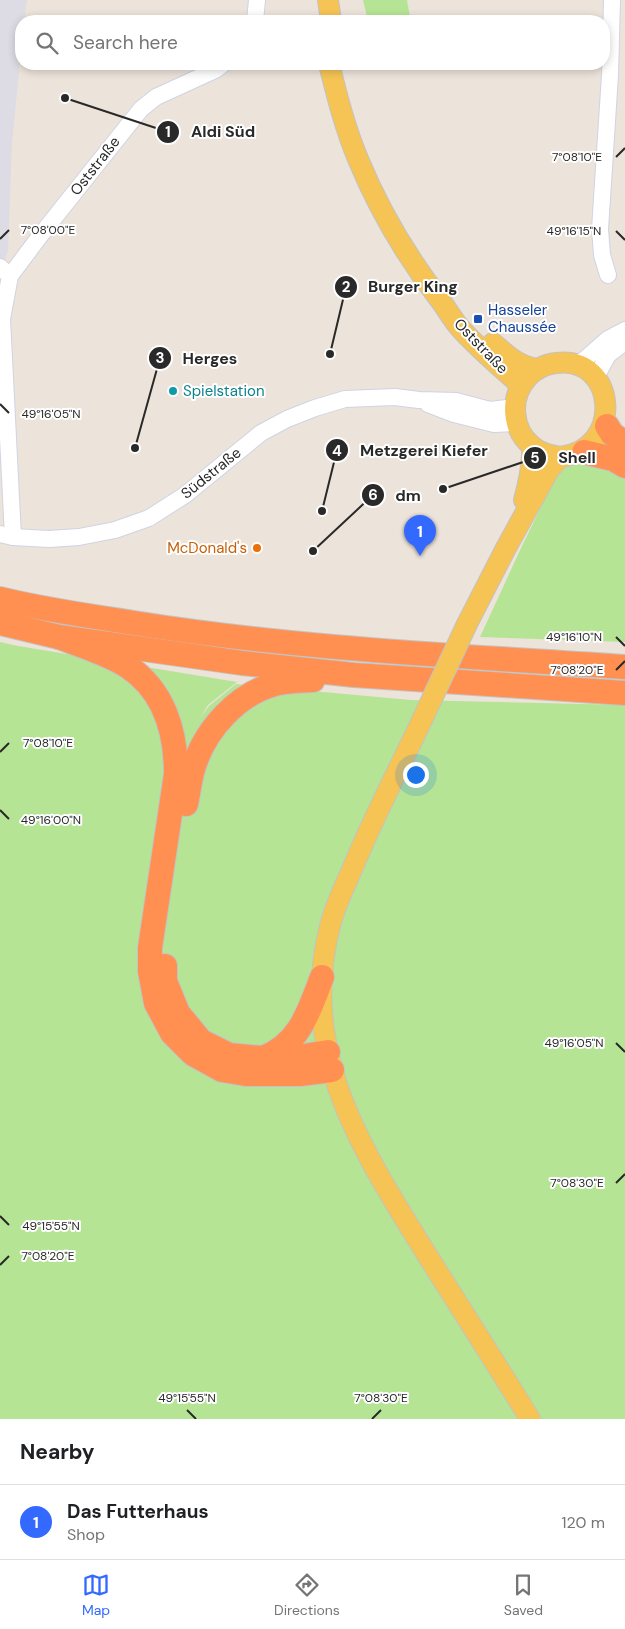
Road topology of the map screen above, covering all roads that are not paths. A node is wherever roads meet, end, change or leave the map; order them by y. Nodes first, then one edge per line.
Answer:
1 (257, 0) edge
2 (316, 0) edge
3 (328, 0) edge
4 (612, 0) edge
5 (256, 15) edge
6 (319, 15) edge
7 (330, 15) edge
8 (215, 70) edge
9 (331, 70) edge
10 (339, 70) edge
11 (617, 77) edge
12 (358, 158) junction
13 (5, 271) edge
14 (608, 275) dead end
15 (443, 304) junction
16 (625, 330) edge
17 (625, 342) edge
18 (575, 364) junction
19 (538, 369) junction
20 (596, 377) junction
21 (517, 406) junction
22 (606, 426) junction
23 (625, 443) edge
24 (532, 446) junction
25 (584, 452) junction
26 (560, 457) junction
27 (625, 466) edge
28 (7, 535) edge
29 (506, 548) junction
30 (0, 599) edge
31 (0, 623) edge
32 (59, 637) junction
33 (625, 658) edge
34 (534, 661) junction
35 (625, 667) edge
36 (354, 675) junction
37 (625, 693) edge
38 (322, 977) junction
39 (261, 1058) junction
40 (330, 1061) junction
41 (530, 1419) edge

1 - 5 street
2 - 6 main road
3 - 7 main road
4 - 11 street
8 - 13 street, Oststraße
9 - 12 main road, Oststraße
10 - 12 main road, Oststraße
11 - 14 street
12 - 15 main road, Oststraße
13 - 28 street
15 - 19 main road, Oststraße
15 - 21 main road, Oststraße
16 - 18 street
17 - 20 street
18 - 19 main road
18 - 20 main road
19 - 21 main road
20 - 22 main road
21 - 24 main road
21 - 28 street, Südstraße
22 - 23 highway
22 - 25 main road
24 - 26 main road
24 - 29 main road
25 - 26 main road
25 - 27 highway
26 - 29 main road
29 - 38 main road, bridge
30 - 34 highway
31 - 32 highway
32 - 36 highway
32 - 40 highway
33 - 34 highway
34 - 35 highway
36 - 37 highway
36 - 39 highway
38 - 39 highway
38 - 40 main road
39 - 40 highway
40 - 41 main road

